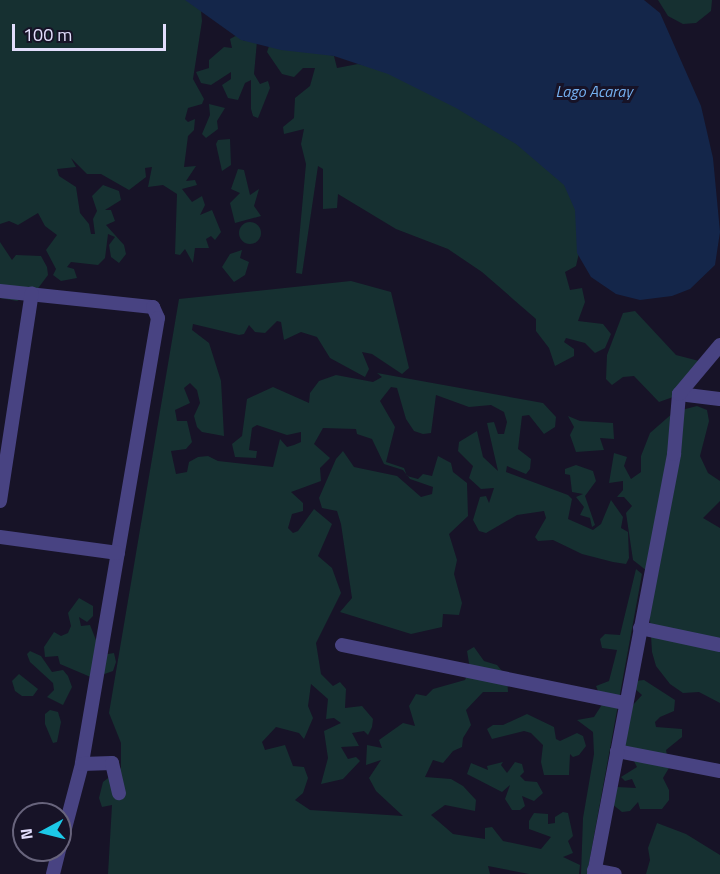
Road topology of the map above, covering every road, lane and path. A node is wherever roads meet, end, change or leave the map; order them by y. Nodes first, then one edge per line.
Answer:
1 (0, 291) edge
2 (32, 293) junction
3 (720, 345) edge
4 (679, 394) junction
5 (720, 399) edge
6 (0, 501) edge
7 (0, 537) edge
8 (118, 553) junction
9 (640, 628) junction
10 (342, 645) dead end
11 (720, 645) edge
12 (626, 703) junction
13 (617, 751) junction
14 (82, 764) junction
15 (720, 771) edge
16 (119, 793) dead end
17 (72, 803) edge
18 (594, 872) edge
19 (615, 874) edge

1 - 2 street
2 - 6 street
2 - 8 street
3 - 4 street
4 - 5 street
4 - 9 street
7 - 8 street
8 - 14 street
9 - 11 street
9 - 12 street
10 - 12 street
12 - 13 street
13 - 15 street
13 - 18 street
14 - 16 street
14 - 17 street
18 - 19 street

